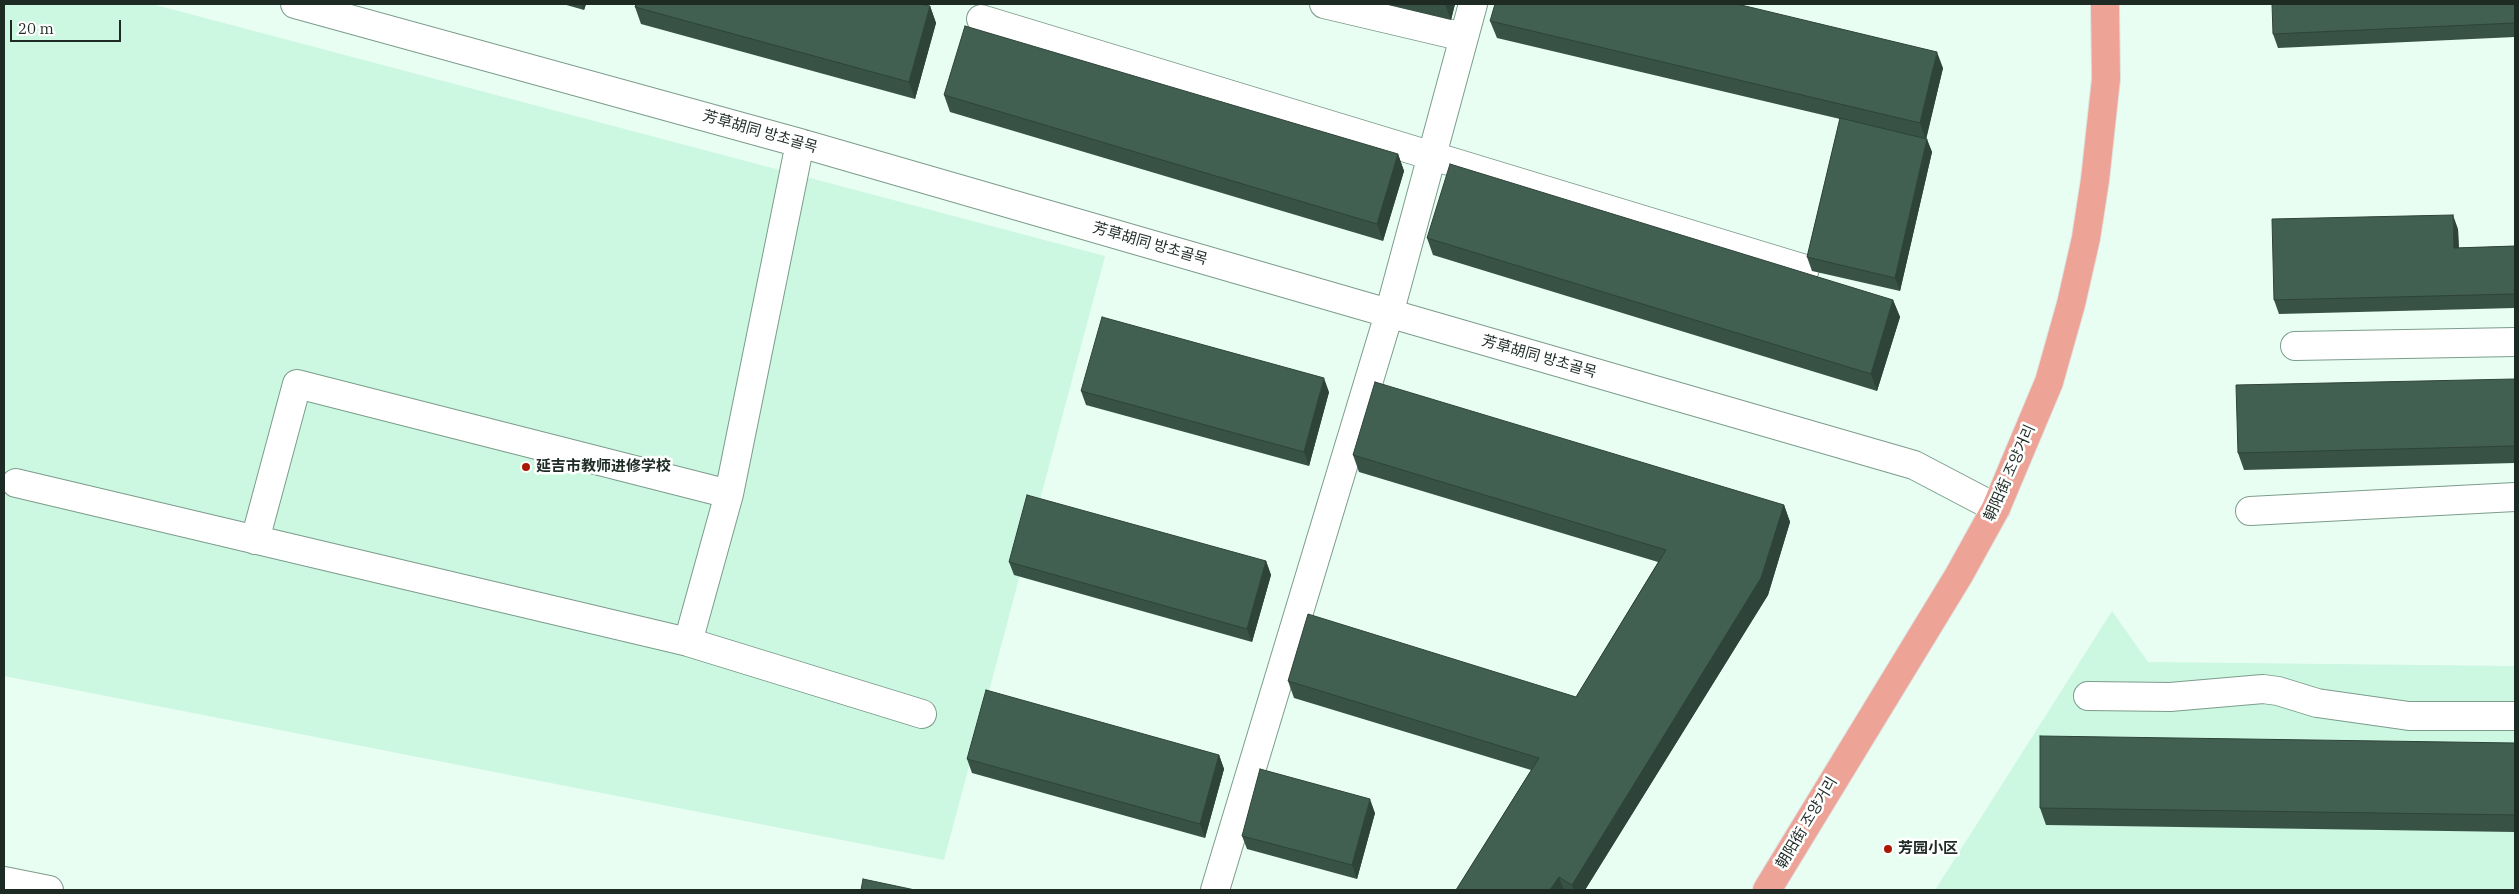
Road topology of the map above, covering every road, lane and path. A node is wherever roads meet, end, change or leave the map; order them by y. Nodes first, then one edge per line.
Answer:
1 (295, 4) edge
2 (1324, 4) edge
3 (1473, 4) edge
4 (2105, 4) edge
5 (981, 19) dead end
6 (1464, 37) junction
7 (800, 143) junction
8 (1432, 156) junction
9 (1804, 269) dead end
10 (1389, 314) junction
11 (2515, 342) edge
12 (2295, 346) dead end
13 (16, 483) dead end
14 (729, 494) junction
15 (2515, 498) edge
16 (1996, 508) junction
17 (2250, 511) dead end
18 (255, 540) junction
19 (688, 642) junction
20 (2088, 696) dead end
21 (922, 714) dead end
22 (2515, 716) edge
23 (4, 880) edge
24 (49, 890) edge
25 (1215, 890) edge
26 (1767, 890) edge

1 - 7 street, 芳草胡同 방초골목
2 - 6 street
3 - 6 street
4 - 16 main road, 朝阳街 조양거리
5 - 8 street
6 - 8 street
7 - 10 street, 芳草胡同 방초골목
7 - 14 street
8 - 9 street
8 - 10 street
10 - 16 street, 芳草胡同 방초골목
10 - 25 street
11 - 12 street
13 - 18 street
14 - 18 street
14 - 19 street
15 - 17 street
16 - 26 main road, 朝阳街 조양거리
18 - 19 street
19 - 21 street
20 - 22 street
23 - 24 street

